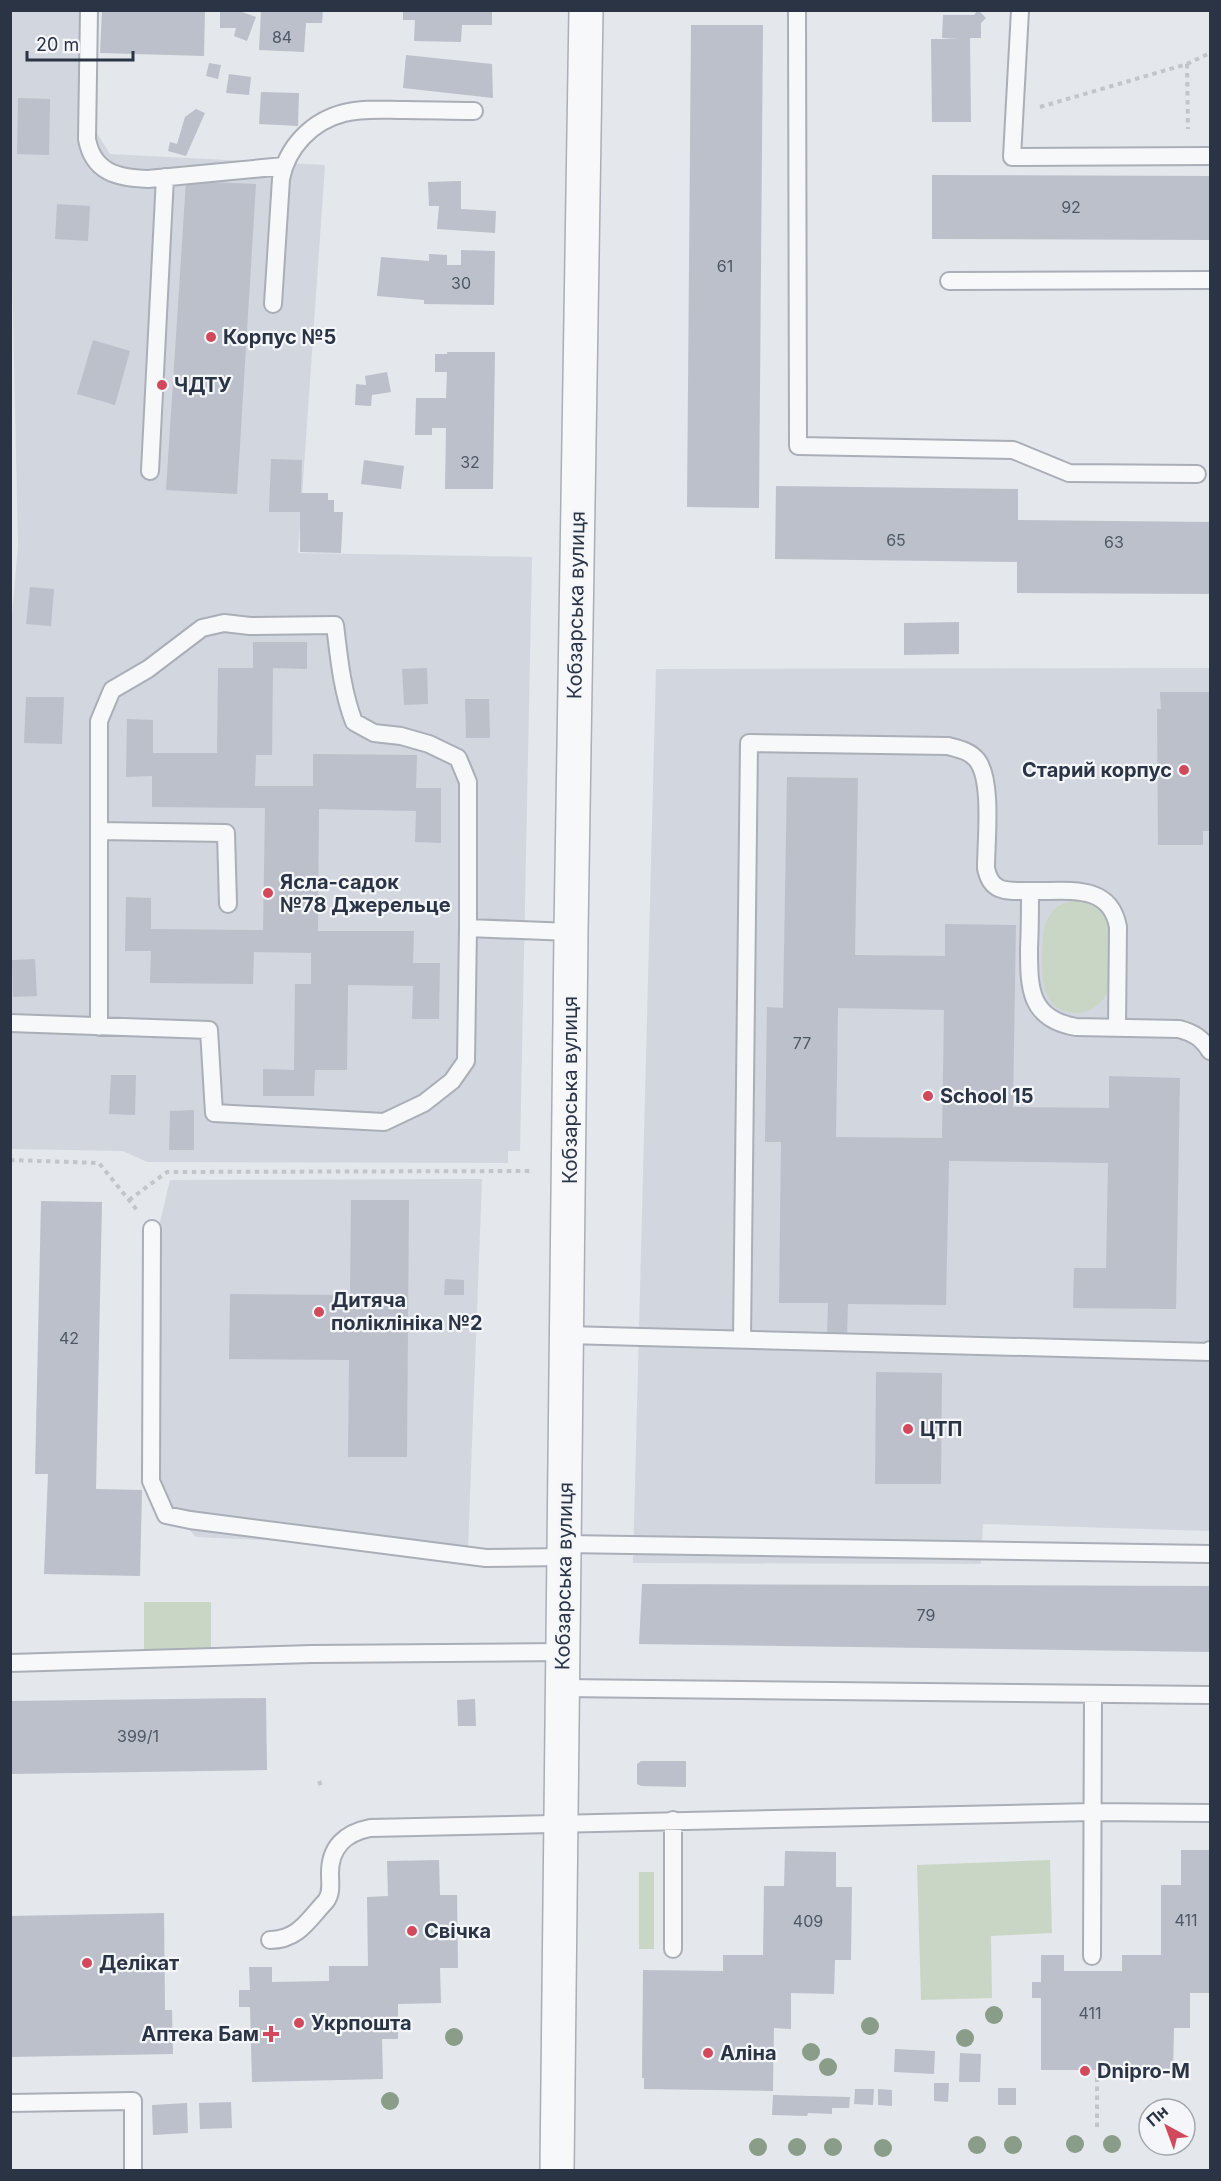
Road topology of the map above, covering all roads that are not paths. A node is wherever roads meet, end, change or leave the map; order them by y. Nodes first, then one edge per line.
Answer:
1 (89, 10) edge
2 (586, 10) edge
3 (797, 10) edge
4 (1020, 10) edge
5 (474, 111) dead end
6 (1210, 156) edge
7 (284, 166) junction
8 (165, 177) junction
9 (1210, 280) edge
10 (949, 281) dead end
11 (273, 304) dead end
12 (150, 471) dead end
13 (1197, 474) dead end
14 (99, 831) junction
15 (1030, 891) junction
16 (228, 904) dead end
17 (468, 928) junction
18 (571, 932) junction
19 (10, 1023) edge
20 (99, 1027) junction
21 (1117, 1028) junction
22 (1210, 1051) edge
23 (152, 1229) road end
24 (567, 1335) junction
25 (742, 1340) junction
26 (1210, 1350) edge
27 (564, 1550) junction
28 (1210, 1554) edge
29 (563, 1652) junction
30 (10, 1663) edge
31 (562, 1688) junction
32 (1093, 1695) junction
33 (1210, 1695) edge
34 (1092, 1812) junction
35 (1210, 1813) edge
36 (673, 1820) junction
37 (561, 1823) junction
38 (270, 1940) dead end
39 (674, 1949) dead end
40 (1092, 1956) dead end
41 (10, 2103) edge
42 (133, 2170) edge
43 (557, 2170) edge

1 - 8 lane
2 - 18 street, Кобзарська вулиця
3 - 13 lane
4 - 6 lane
5 - 7 lane
7 - 8 lane
7 - 11 lane
8 - 12 lane
9 - 10 lane
14 - 16 lane
14 - 17 lane
14 - 20 lane
15 - 21 lane
15 - 21 lane
15 - 25 lane
17 - 18 lane
17 - 20 lane
18 - 24 street, Кобзарська вулиця
19 - 20 lane
21 - 22 lane
23 - 27 lane
24 - 25 lane
24 - 27 street, Кобзарська вулиця
25 - 26 lane
27 - 28 lane
27 - 29 street, Кобзарська вулиця
29 - 30 lane
29 - 31 street, Кобзарська вулиця
31 - 32 lane
31 - 37 street, Кобзарська вулиця
32 - 33 lane
32 - 34 lane
34 - 35 lane
34 - 36 lane
34 - 40 lane
36 - 37 lane
36 - 39 lane
37 - 38 lane
37 - 43 street, Кобзарська вулиця
41 - 42 lane

